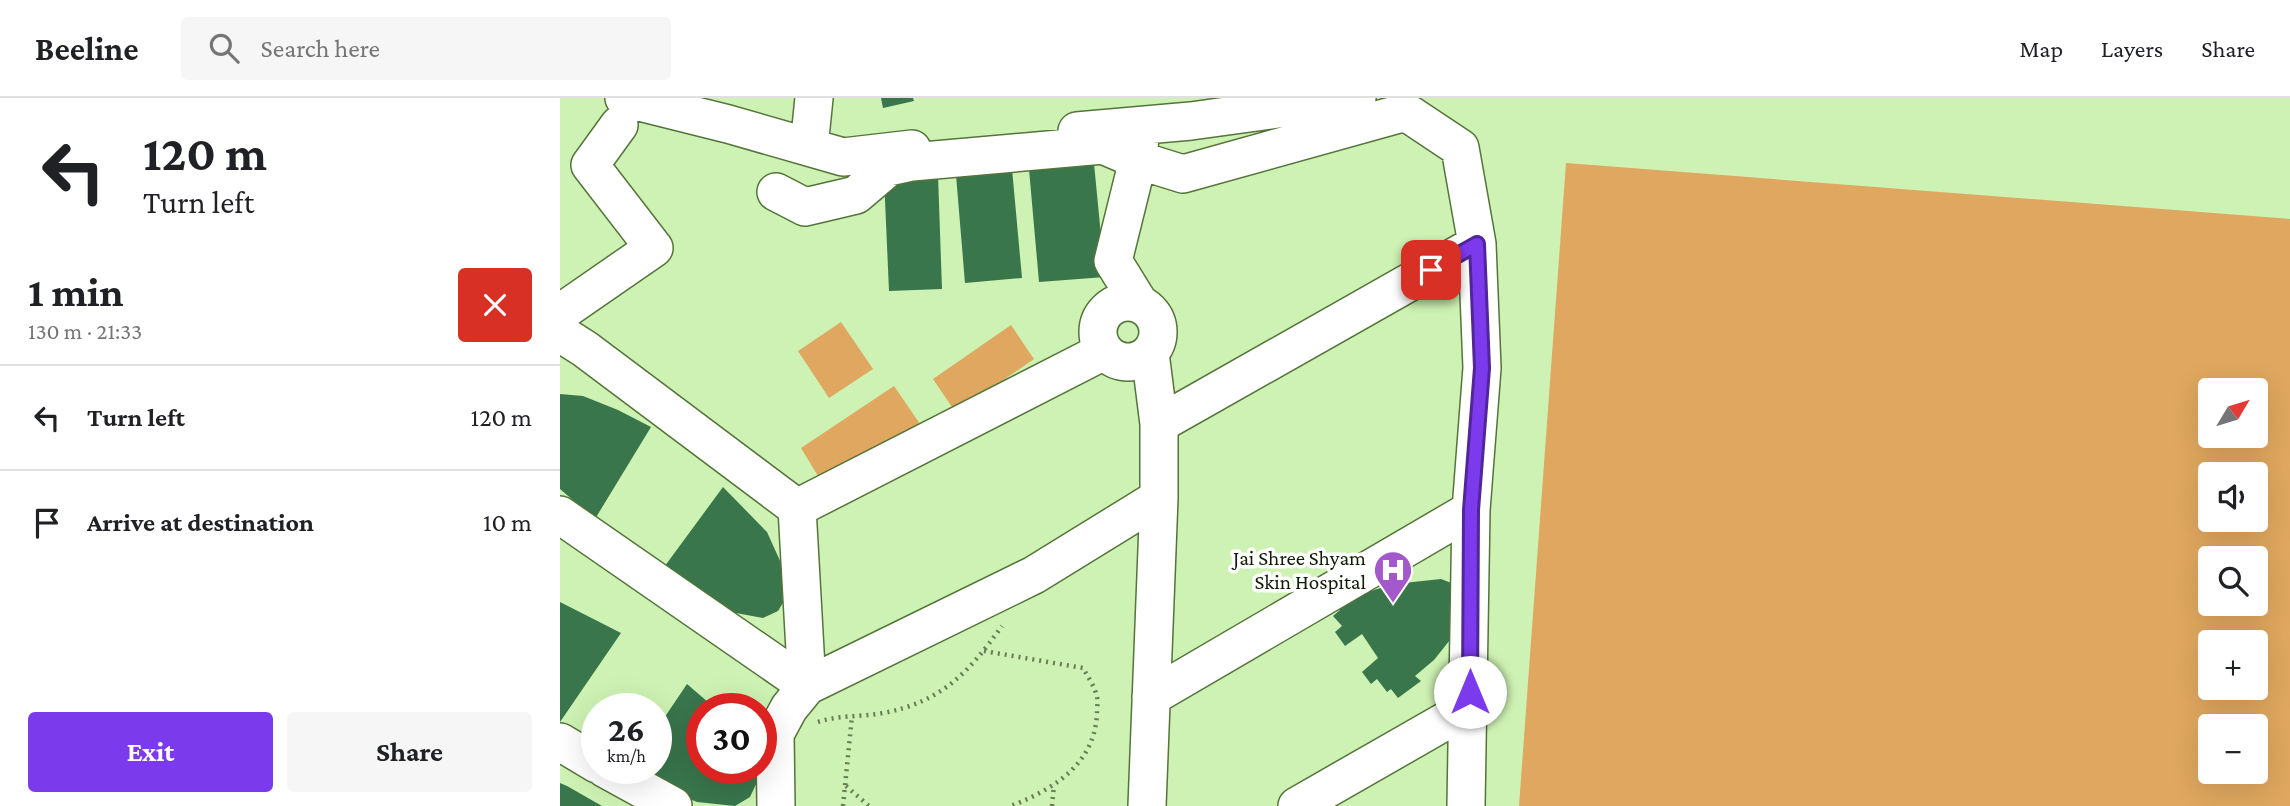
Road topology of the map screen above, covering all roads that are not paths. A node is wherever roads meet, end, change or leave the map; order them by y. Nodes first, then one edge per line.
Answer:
1 (814, 98) edge
2 (1357, 98) edge
3 (621, 112) edge
4 (1140, 142) junction
5 (809, 147) junction
6 (776, 192) dead end
7 (1477, 244) junction
8 (1139, 303) junction
9 (560, 313) edge
10 (560, 333) edge
11 (1104, 351) junction
12 (1150, 353) junction
13 (1159, 424) junction
14 (1159, 498) junction
15 (797, 508) junction
16 (1471, 510) junction
17 (560, 515) edge
18 (807, 686) junction
19 (1151, 697) junction
20 (1469, 707) junction
21 (560, 742) edge
22 (581, 754) edge
23 (633, 784) edge
24 (673, 806) edge
25 (776, 806) edge
26 (1147, 806) edge
27 (1297, 806) edge
28 (1466, 806) edge

1 - 5 street
2 - 4 street
3 - 5 street
3 - 9 street
4 - 5 street
4 - 6 street
4 - 7 street
4 - 8 street
7 - 13 street
7 - 16 street
8 - 11 street
8 - 12 street
10 - 15 street
11 - 12 street
11 - 15 street
12 - 13 street
13 - 14 street
14 - 18 street
14 - 19 street
15 - 18 street
16 - 19 street
16 - 20 street
17 - 18 street
18 - 25 street
19 - 26 street
20 - 27 street
20 - 28 street
21 - 22 street
23 - 24 street

